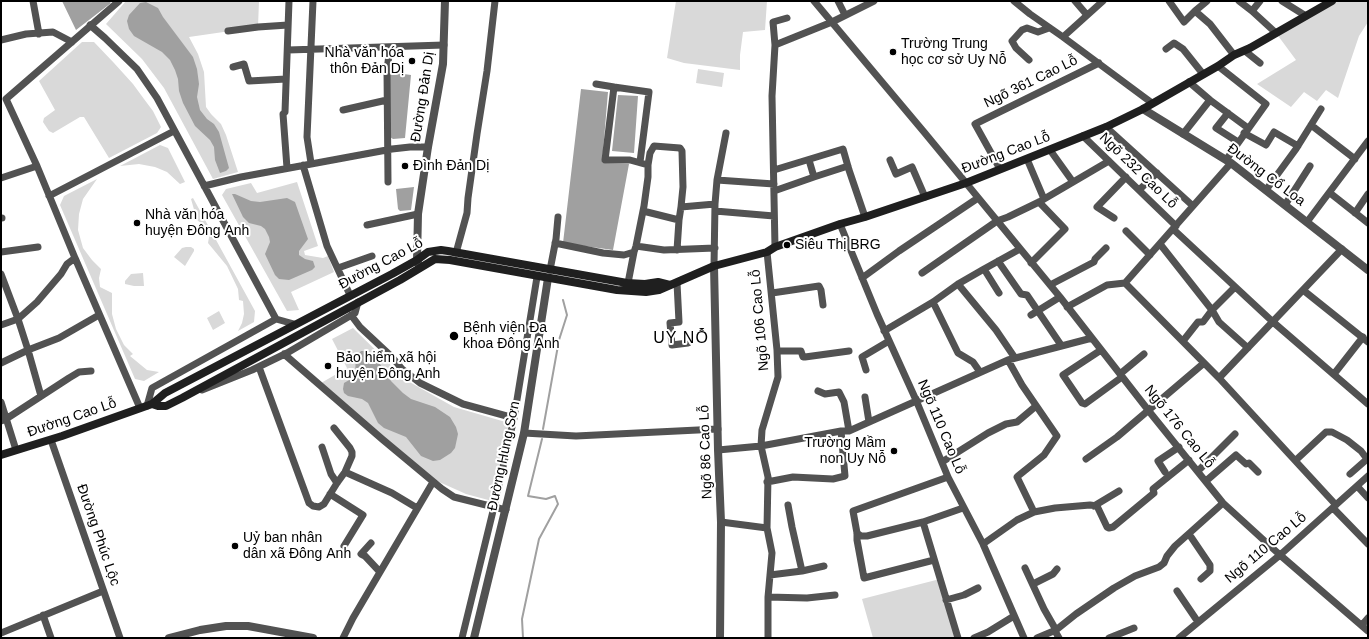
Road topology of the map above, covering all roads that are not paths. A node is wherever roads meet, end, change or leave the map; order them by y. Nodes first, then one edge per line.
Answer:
1 (34, 1) edge
2 (119, 1) edge
3 (289, 1) edge
4 (313, 1) edge
5 (445, 1) edge
6 (495, 1) edge
7 (814, 1) edge
8 (838, 1) edge
9 (874, 1) edge
10 (1014, 1) edge
11 (1075, 1) edge
12 (1103, 1) edge
13 (1169, 1) edge
14 (1206, 1) edge
15 (1239, 1) edge
16 (1260, 1) edge
17 (1282, 1) edge
18 (1332, 1) edge
19 (1196, 11) junction
20 (1252, 11) junction
21 (845, 15) junction
22 (1087, 15) junction
23 (1306, 16) junction
24 (787, 18) dead end
25 (832, 22) junction
26 (90, 25) junction
27 (288, 25) junction
28 (1049, 28) junction
29 (228, 31) dead end
30 (1276, 33) junction
31 (39, 34) junction
32 (1063, 37) junction
33 (1, 40) edge
34 (72, 42) junction
35 (444, 45) junction
36 (775, 45) junction
37 (390, 47) junction
38 (311, 49) junction
39 (1166, 49) dead end
40 (288, 50) junction
41 (1245, 50) junction
42 (1234, 55) junction
43 (1029, 60) dead end
44 (1099, 63) junction
45 (1260, 63) dead end
46 (1218, 66) junction
47 (233, 67) dead end
48 (1203, 74) junction
49 (286, 79) junction
50 (1189, 82) junction
51 (596, 84) dead end
52 (614, 87) junction
53 (387, 100) junction
54 (1210, 100) junction
55 (1152, 103) junction
56 (1143, 109) junction
57 (1321, 109) dead end
58 (343, 110) dead end
59 (1228, 113) junction
60 (1311, 125) junction
61 (1106, 126) junction
62 (1246, 130) junction
63 (174, 131) junction
64 (726, 133) dead end
65 (1183, 134) junction
66 (1082, 136) junction
67 (1238, 142) junction
68 (1368, 142) edge
69 (1298, 146) junction
70 (428, 147) junction
71 (389, 150) junction
72 (1050, 150) junction
73 (1027, 159) junction
74 (1355, 159) junction
75 (809, 160) junction
76 (890, 160) dead end
77 (1109, 161) junction
78 (1228, 161) junction
79 (640, 162) junction
80 (307, 164) junction
81 (648, 165) junction
82 (37, 166) junction
83 (848, 166) junction
84 (1310, 166) dead end
85 (287, 168) junction
86 (1000, 169) junction
87 (774, 170) junction
88 (1157, 173) junction
89 (814, 177) junction
90 (1126, 177) junction
91 (1, 178) edge
92 (717, 180) junction
93 (388, 182) dead end
94 (966, 182) junction
95 (1073, 182) junction
96 (204, 186) junction
97 (774, 188) junction
98 (1139, 190) junction
99 (1266, 190) junction
100 (1330, 193) junction
101 (1368, 194) edge
102 (49, 196) junction
103 (924, 197) junction
104 (978, 198) junction
105 (1042, 200) junction
106 (1285, 205) junction
107 (1193, 206) junction
108 (681, 207) junction
109 (715, 208) junction
110 (643, 211) junction
111 (1355, 213) junction
112 (418, 214) junction
113 (774, 216) junction
114 (558, 217) dead end
115 (866, 218) junction
116 (1114, 218) dead end
117 (679, 220) junction
118 (997, 221) junction
119 (1307, 222) junction
120 (1368, 223) edge
121 (840, 224) junction
122 (367, 225) dead end
123 (1174, 227) junction
124 (1126, 231) dead end
125 (555, 243) junction
126 (1160, 244) junction
127 (38, 247) dead end
128 (715, 248) junction
129 (775, 248) junction
130 (1020, 248) junction
131 (1106, 248) dead end
132 (635, 249) junction
133 (1342, 249) junction
134 (677, 250) junction
135 (1, 252) edge
136 (767, 252) junction
137 (456, 253) junction
138 (372, 256) dead end
139 (1150, 256) junction
140 (75, 258) junction
141 (998, 261) junction
142 (1031, 263) junction
143 (418, 264) junction
144 (714, 266) junction
145 (338, 268) junction
146 (984, 269) junction
147 (550, 270) junction
148 (1368, 270) edge
149 (922, 273) dead end
150 (1, 274) edge
151 (537, 277) junction
152 (548, 278) junction
153 (862, 278) junction
154 (1125, 283) junction
155 (628, 284) junction
156 (673, 284) junction
157 (958, 284) junction
158 (1050, 285) junction
159 (1235, 287) junction
160 (1303, 290) junction
161 (772, 293) junction
162 (999, 294) dead end
163 (350, 295) junction
164 (1060, 297) junction
165 (358, 302) junction
166 (933, 302) junction
167 (823, 305) dead end
168 (1067, 307) junction
169 (1212, 310) junction
170 (1038, 311) junction
171 (99, 315) junction
172 (351, 315) junction
173 (1031, 315) dead end
174 (18, 319) junction
175 (276, 319) junction
176 (1273, 322) junction
177 (294, 324) junction
178 (1, 325) edge
179 (308, 330) junction
180 (884, 331) junction
181 (312, 338) junction
182 (1092, 338) junction
183 (1365, 339) edge
184 (889, 341) junction
185 (1182, 341) junction
186 (688, 343) dead end
187 (1061, 345) junction
188 (1248, 348) junction
189 (28, 350) junction
190 (1101, 350) junction
191 (777, 351) junction
192 (849, 351) dead end
193 (284, 354) junction
194 (1144, 354) dead end
195 (1011, 359) junction
196 (1, 363) edge
197 (1204, 363) junction
198 (259, 366) junction
199 (866, 370) dead end
200 (91, 371) dead end
201 (980, 372) junction
202 (1334, 374) junction
203 (1121, 376) junction
204 (1219, 378) junction
205 (818, 391) dead end
206 (41, 396) junction
207 (865, 397) dead end
208 (182, 398) junction
209 (916, 400) junction
210 (1, 402) edge
211 (1368, 404) edge
212 (146, 406) junction
213 (1036, 406) junction
214 (1148, 410) junction
215 (514, 418) junction
216 (4, 420) edge
217 (870, 422) junction
218 (334, 428) dead end
219 (718, 429) junction
220 (840, 431) junction
221 (849, 431) junction
222 (524, 433) junction
223 (1235, 434) dead end
224 (51, 440) junction
225 (761, 446) junction
226 (322, 447) dead end
227 (1179, 447) junction
228 (16, 450) junction
229 (718, 450) junction
230 (1, 455) edge
231 (1086, 459) dead end
232 (1367, 459) edge
233 (1189, 460) junction
234 (1296, 460) junction
235 (942, 462) junction
236 (1198, 471) junction
237 (345, 472) junction
238 (1165, 472) dead end
239 (1258, 472) dead end
240 (1350, 474) dead end
241 (1368, 476) edge
242 (948, 477) junction
243 (1206, 481) junction
244 (433, 482) junction
245 (767, 482) junction
246 (337, 483) junction
247 (1357, 486) junction
248 (1119, 491) dead end
249 (330, 494) junction
250 (1368, 498) edge
251 (1223, 503) junction
252 (788, 505) dead end
253 (1094, 506) junction
254 (1334, 506) junction
255 (494, 507) junction
256 (417, 508) junction
257 (963, 508) junction
258 (506, 510) junction
259 (1034, 512) junction
260 (721, 522) junction
261 (923, 522) junction
262 (767, 528) junction
263 (858, 533) junction
264 (1189, 534) junction
265 (371, 543) dead end
266 (983, 544) junction
267 (1368, 544) edge
268 (344, 546) dead end
269 (1280, 555) junction
270 (934, 560) junction
271 (824, 566) dead end
272 (1025, 568) dead end
273 (1058, 569) dead end
274 (802, 571) junction
275 (380, 572) junction
276 (770, 575) junction
277 (1202, 579) dead end
278 (1033, 584) junction
279 (978, 588) dead end
280 (103, 590) junction
281 (1176, 590) dead end
282 (835, 595) dead end
283 (768, 597) junction
284 (946, 600) junction
285 (43, 615) junction
286 (1014, 616) junction
287 (1368, 618) edge
288 (1198, 622) junction
289 (1362, 625) junction
290 (1134, 628) dead end
291 (1055, 630) junction
292 (1368, 631) edge
293 (1, 633) edge
294 (51, 638) edge
295 (120, 638) edge
296 (169, 638) edge
297 (313, 638) edge
298 (343, 638) edge
299 (462, 638) edge
300 (474, 638) edge
301 (720, 638) edge
302 (768, 638) edge
303 (958, 638) edge
304 (974, 638) edge
305 (1024, 638) edge
306 (1037, 638) edge
307 (1059, 638) edge
308 (1108, 638) edge
309 (1179, 638) edge

1 - 31 street
2 - 26 street
3 - 27 street
4 - 38 street
5 - 35 street, Đường Đản Dị
6 - 137 street
7 - 25 street, Ngõ 176 Cao Lỗ
8 - 21 street
9 - 21 street
10 - 28 street
11 - 22 street
12 - 22 street
13 - 19 street
14 - 19 street
15 - 20 street
16 - 20 street
17 - 23 street
18 - 23 main road, Đường Cao Lỗ
19 - 42 street
20 - 30 street
21 - 25 street
22 - 32 street
23 - 30 main road, Đường Cao Lỗ
24 - 36 street
25 - 36 street
25 - 94 street, Ngõ 176 Cao Lỗ
26 - 34 street
26 - 63 street
27 - 29 street
27 - 40 street
28 - 32 street
28 - 43 street
30 - 41 main road, Đường Cao Lỗ
31 - 33 street
31 - 34 street
32 - 44 street
34 - 82 street
35 - 37 street
35 - 70 street, Đường Đản Dị
36 - 87 street
37 - 38 street
37 - 53 street
38 - 40 street
38 - 80 street
39 - 48 street
40 - 49 street
41 - 42 main road, Đường Cao Lỗ
41 - 45 street
42 - 46 main road, Đường Cao Lỗ
44 - 55 street
44 - 86 street, Ngõ 361 Cao Lỗ
46 - 48 main road, Đường Cao Lỗ
46 - 62 street
47 - 49 street
48 - 50 main road, Đường Cao Lỗ
49 - 85 street
50 - 54 street
50 - 55 main road, Đường Cao Lỗ
51 - 52 street
52 - 79 street
52 - 79 street
53 - 58 street
53 - 71 street
54 - 59 street
54 - 65 street
55 - 56 main road, Đường Cao Lỗ
56 - 61 main road, Đường Cao Lỗ
56 - 65 street, Đường Cổ Loa
57 - 60 street
59 - 62 street
59 - 67 street
60 - 69 street
60 - 74 street
61 - 66 main road, Đường Cao Lỗ
61 - 88 street
62 - 67 street
62 - 69 street
63 - 96 street
63 - 102 street
64 - 92 street
65 - 78 street, Đường Cổ Loa
66 - 72 main road, Đường Cao Lỗ
66 - 77 street, Ngõ 232 Cao Lỗ
67 - 78 street
68 - 74 street
69 - 99 street
70 - 71 street
70 - 112 street, Đường Đản Dị
71 - 80 street
71 - 93 street
72 - 73 main road, Đường Cao Lỗ
72 - 95 street
73 - 86 main road, Đường Cao Lỗ
73 - 105 street
74 - 100 street
75 - 83 street
75 - 87 street
75 - 89 street
76 - 103 street
77 - 90 street, Ngõ 232 Cao Lỗ
77 - 95 street
78 - 99 street, Đường Cổ Loa
78 - 107 street
79 - 81 street
80 - 85 street
80 - 145 street
81 - 108 street
81 - 110 street
82 - 91 street
82 - 102 street
83 - 89 street
83 - 115 street
84 - 106 street
85 - 96 street
86 - 94 main road, Đường Cao Lỗ
87 - 97 street
88 - 98 street
88 - 107 street
89 - 97 street
90 - 98 street, Ngõ 232 Cao Lỗ
90 - 116 street
92 - 97 street
92 - 109 street
94 - 103 main road, Đường Cao Lỗ
94 - 104 street, Ngõ 176 Cao Lỗ
95 - 105 street
96 - 175 street
97 - 113 street
98 - 123 street, Ngõ 232 Cao Lỗ
99 - 106 street, Đường Cổ Loa
100 - 111 street
100 - 119 street
101 - 111 street
102 - 140 street
103 - 115 main road, Đường Cao Lỗ
104 - 118 street, Ngõ 176 Cao Lỗ
104 - 153 street
105 - 118 street
105 - 142 street
106 - 119 street, Đường Cổ Loa
107 - 123 street
108 - 109 street
108 - 117 street
109 - 113 street
109 - 128 street
110 - 117 street
110 - 132 street
111 - 120 street
112 - 122 street
112 - 143 street, Đường Đản Dị
113 - 129 street
114 - 125 street
115 - 121 main road, Đường Cao Lỗ
117 - 134 street
118 - 130 street, Ngõ 176 Cao Lỗ
118 - 149 street
119 - 133 street, Đường Cổ Loa
121 - 129 main road, Đường Cao Lỗ
121 - 153 street, Ngõ 110 Cao Lỗ
123 - 126 street
123 - 159 street, Ngõ 232 Cao Lỗ
124 - 139 street
125 - 132 street
125 - 147 street
126 - 139 street
126 - 169 street
127 - 135 street
128 - 134 street
128 - 144 street
129 - 136 main road, Đường Cao Lỗ
130 - 141 street
130 - 142 street, Ngõ 176 Cao Lỗ
131 - 158 street
132 - 134 street
132 - 155 street
133 - 148 street, Đường Cổ Loa
133 - 160 street
136 - 144 main road, Đường Cao Lỗ
136 - 161 street, Ngõ 106 Cao Lỗ
137 - 143 main road, Đường Cao Lỗ
137 - 147 main road, Đường Cao Lỗ
138 - 145 street
139 - 154 street
140 - 171 street
140 - 174 street
141 - 146 street
141 - 170 street
142 - 158 street, Ngõ 176 Cao Lỗ
143 - 151 main road, Đường Cao Lỗ
143 - 163 main road, Đường Cao Lỗ
143 - 165 main road, Đường Cao Lỗ
144 - 156 main road, Đường Cao Lỗ
144 - 219 street, Ngõ 86 Cao Lỗ
145 - 163 street
146 - 157 street
146 - 162 street
147 - 155 main road, Đường Cao Lỗ
150 - 174 street
151 - 152 main road, Đường Cao Lỗ
151 - 215 street
152 - 156 main road, Đường Cao Lỗ
152 - 222 street, Đường Hùng Sơn
153 - 180 street, Ngõ 110 Cao Lỗ
154 - 168 street
154 - 185 street
155 - 156 main road, Đường Cao Lỗ
156 - 186 street
157 - 166 street
157 - 195 street
158 - 164 street, Ngõ 176 Cao Lỗ
159 - 169 street
159 - 176 street, Ngõ 232 Cao Lỗ
160 - 176 street
160 - 183 street
161 - 167 street
161 - 191 street, Ngõ 106 Cao Lỗ
163 - 177 main road, Đường Cao Lỗ
164 - 168 street, Ngõ 176 Cao Lỗ
164 - 170 street
165 - 172 street
165 - 179 main road, Đường Cao Lỗ
166 - 180 street
166 - 201 street
168 - 182 street, Ngõ 176 Cao Lỗ
169 - 185 street
169 - 188 street
170 - 173 street
170 - 187 street
171 - 189 street
171 - 212 street
172 - 181 street
172 - 215 street
174 - 178 street
174 - 189 street
175 - 177 street
175 - 212 street
176 - 188 street
176 - 202 street, Ngõ 232 Cao Lỗ
177 - 212 main road, Đường Cao Lỗ
179 - 181 street
179 - 208 main road, Đường Cao Lỗ
180 - 184 street, Ngõ 110 Cao Lỗ
181 - 193 street
182 - 187 street
182 - 190 street, Ngõ 176 Cao Lỗ
183 - 202 street
184 - 199 street
184 - 209 street, Ngõ 110 Cao Lỗ
185 - 197 street
187 - 195 street
188 - 204 street
189 - 196 street
189 - 206 street
190 - 203 street, Ngõ 176 Cao Lỗ
190 - 203 street
191 - 192 street
191 - 225 street, Ngõ 106 Cao Lỗ
193 - 198 street
193 - 244 street
194 - 203 street
195 - 201 street
195 - 213 street
197 - 204 street
197 - 214 street
198 - 208 street
198 - 249 street
200 - 206 street
201 - 209 street
202 - 211 street, Ngõ 232 Cao Lỗ
203 - 214 street, Ngõ 176 Cao Lỗ
204 - 234 street
205 - 221 street
206 - 216 street
207 - 217 street
208 - 212 main road, Đường Cao Lỗ
209 - 217 street
209 - 235 street, Ngõ 110 Cao Lỗ
210 - 216 street
212 - 224 main road, Đường Cao Lỗ
213 - 235 street
213 - 259 street
214 - 227 street, Ngõ 176 Cao Lỗ
214 - 231 street
215 - 255 street
216 - 228 street
217 - 221 street
218 - 237 street
219 - 222 street
219 - 229 street, Ngõ 86 Cao Lỗ
220 - 221 street
220 - 225 street
220 - 245 street
222 - 258 street, Đường Hùng Sơn
223 - 236 street
224 - 228 main road, Đường Cao Lỗ
224 - 280 street, Đường Phúc Lộc
225 - 229 street
225 - 245 street, Ngõ 106 Cao Lỗ
226 - 246 street
227 - 233 street, Ngõ 176 Cao Lỗ
227 - 238 street
228 - 230 main road, Đường Cao Lỗ
229 - 260 street, Ngõ 86 Cao Lỗ
232 - 234 street
232 - 240 street
233 - 236 street, Ngõ 176 Cao Lỗ
233 - 253 street
234 - 254 street
235 - 242 street, Ngõ 110 Cao Lỗ
236 - 243 street, Ngõ 176 Cao Lỗ
237 - 246 street
237 - 256 street
239 - 243 street
241 - 247 street, Ngõ 110 Cao Lỗ
242 - 257 street, Ngõ 110 Cao Lỗ
242 - 263 street
243 - 251 street, Ngõ 176 Cao Lỗ
244 - 255 street
244 - 256 street
245 - 262 street, Ngõ 106 Cao Lỗ
246 - 249 street
247 - 250 street
247 - 254 street, Ngõ 110 Cao Lỗ
248 - 253 street
249 - 268 street
251 - 264 street
251 - 269 street, Ngõ 176 Cao Lỗ
252 - 274 street
253 - 259 street
254 - 267 street
254 - 269 street, Ngõ 110 Cao Lỗ
255 - 258 street
255 - 299 street
256 - 275 street
257 - 261 street
257 - 266 street, Ngõ 110 Cao Lỗ
258 - 300 street, Đường Hùng Sơn
259 - 266 street
260 - 262 street
260 - 301 street, Ngõ 86 Cao Lỗ
261 - 263 street
261 - 270 street
262 - 276 street, Ngõ 106 Cao Lỗ
263 - 270 street
264 - 277 street
264 - 291 street
265 - 275 street
266 - 286 street, Ngõ 110 Cao Lỗ
269 - 288 street, Ngõ 110 Cao Lỗ
269 - 289 street, Ngõ 176 Cao Lỗ
270 - 284 street
271 - 274 street
272 - 278 street
273 - 278 street
274 - 276 street
275 - 298 street
276 - 283 street, Ngõ 106 Cao Lỗ
278 - 291 street
279 - 284 street
280 - 285 street
280 - 295 street, Đường Phúc Lộc
281 - 288 street
282 - 283 street
283 - 302 street
284 - 303 street
285 - 293 street
285 - 294 street
286 - 304 street
286 - 305 street, Ngõ 110 Cao Lỗ
287 - 289 street
288 - 309 street, Ngõ 110 Cao Lỗ
289 - 292 street, Ngõ 176 Cao Lỗ
290 - 308 street
291 - 306 street
291 - 307 street
296 - 297 street

